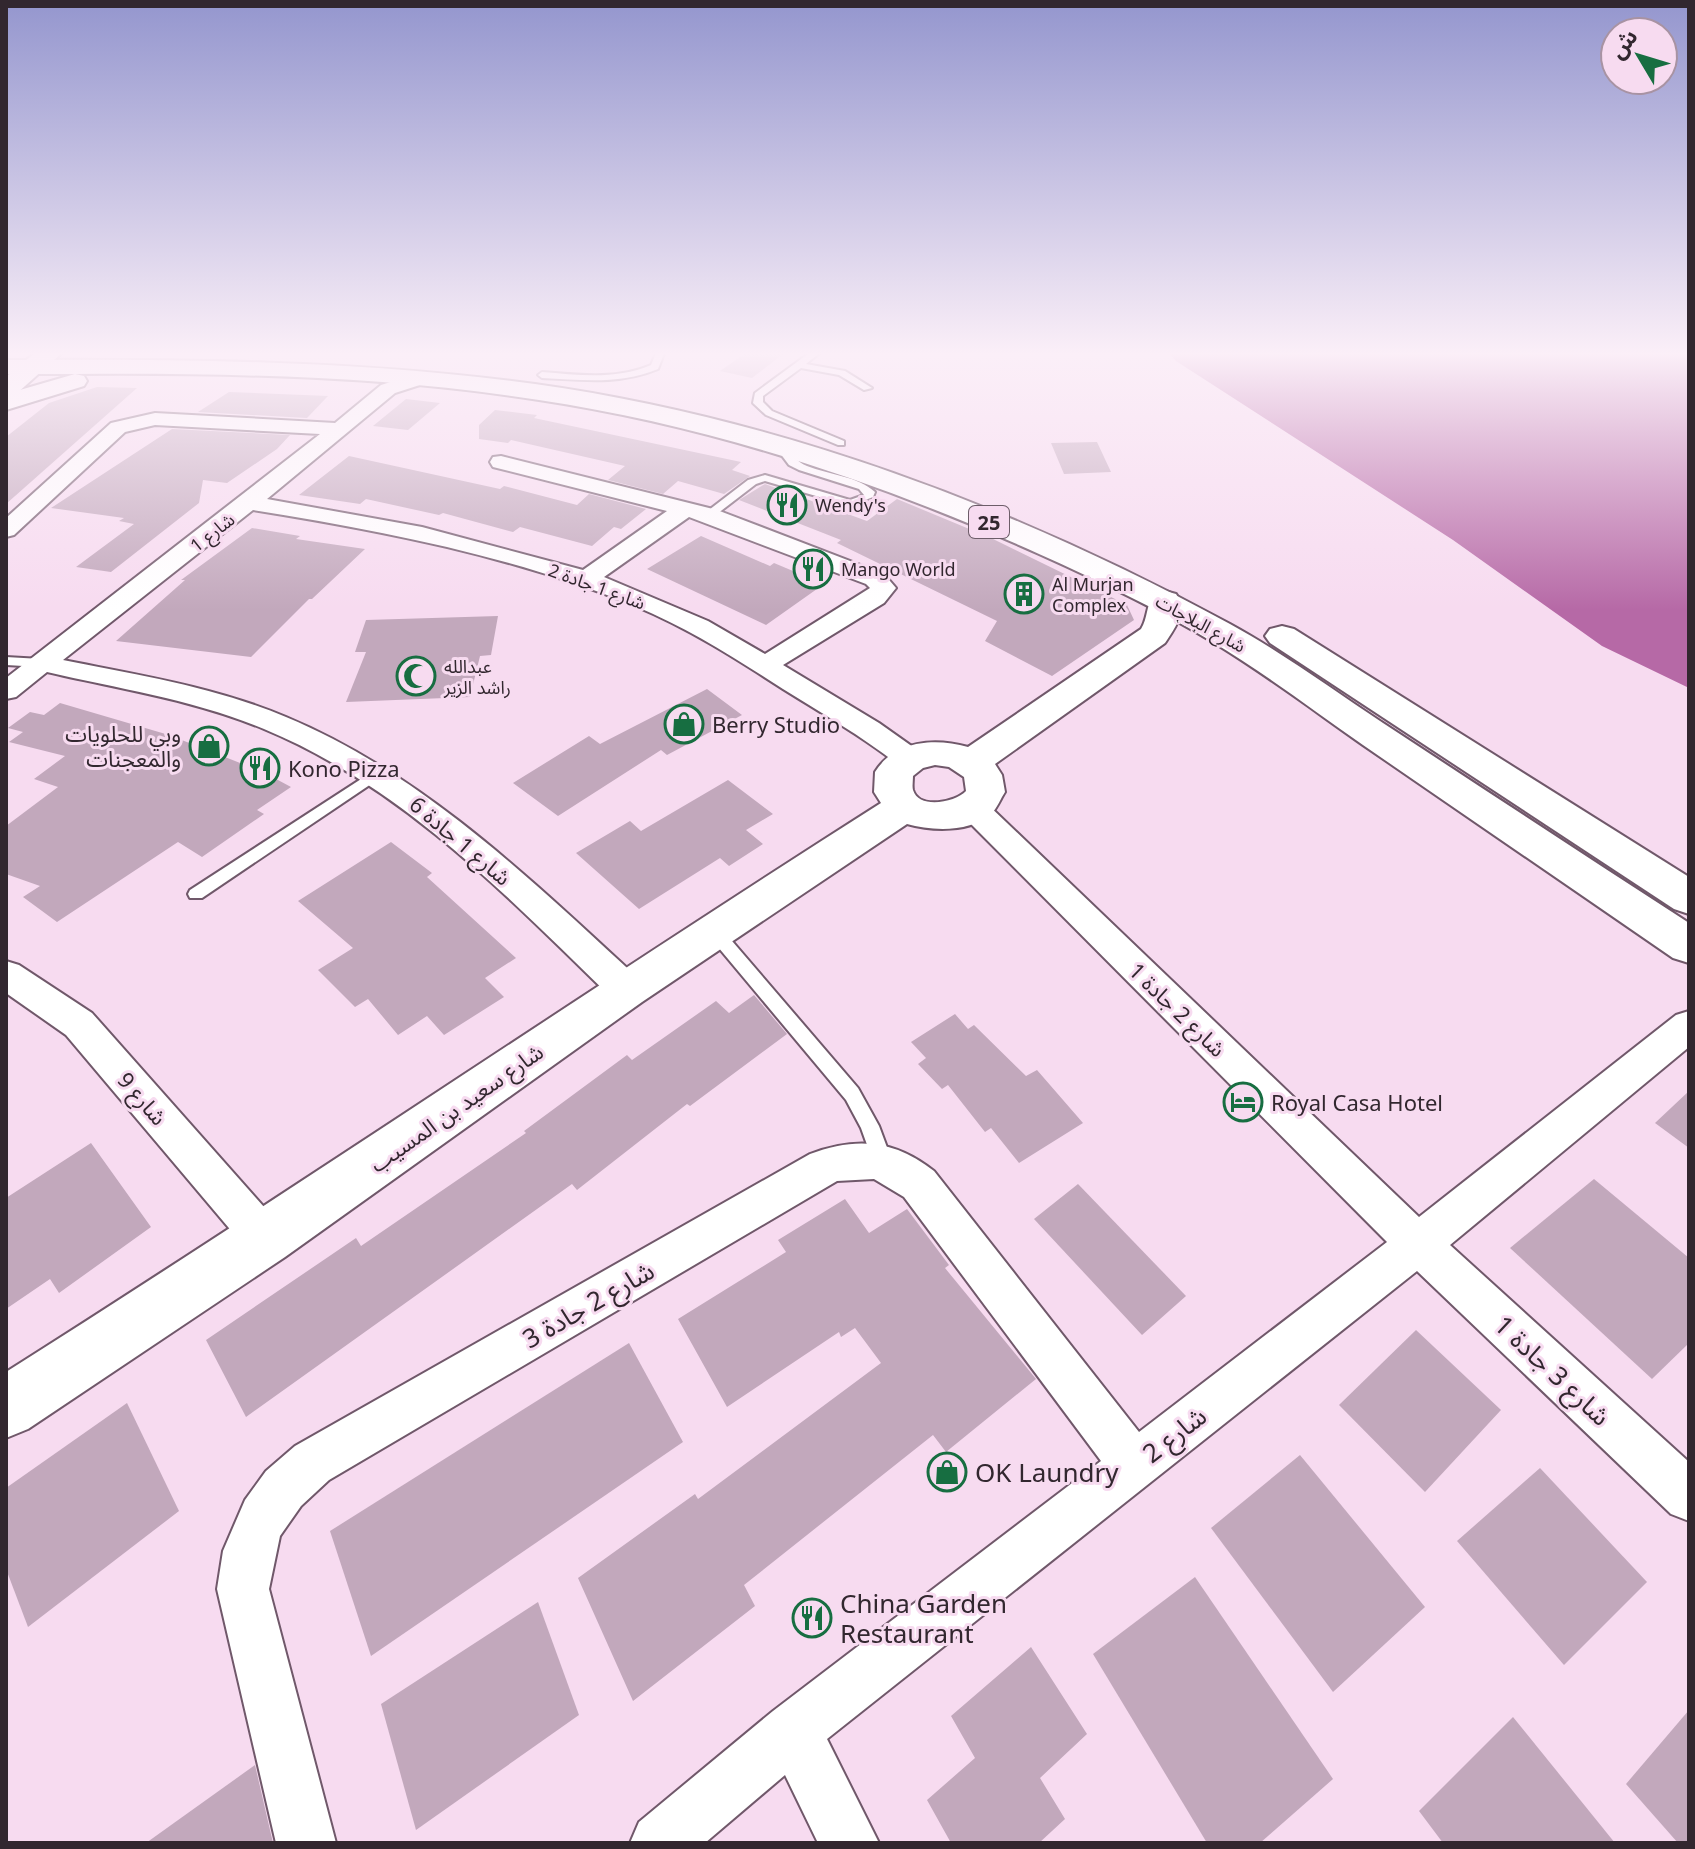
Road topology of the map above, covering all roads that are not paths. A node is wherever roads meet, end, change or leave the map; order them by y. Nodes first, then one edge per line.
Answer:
1 (107, 437) edge
2 (329, 437) edge
3 (744, 437) edge
4 (819, 437) edge
5 (827, 437) edge
6 (841, 443) junction
7 (782, 449) junction
8 (501, 462) dead end
9 (249, 503) junction
10 (697, 512) junction
11 (6, 530) edge
12 (585, 580) junction
13 (1165, 601) junction
14 (1224, 634) junction
15 (1153, 636) junction
16 (6, 661) edge
17 (41, 663) junction
18 (765, 665) junction
19 (6, 691) edge
20 (971, 763) junction
21 (375, 775) junction
22 (908, 782) junction
23 (1521, 789) junction
24 (973, 808) junction
25 (1689, 879) edge
26 (196, 894) dead end
27 (1689, 898) edge
28 (714, 931) junction
29 (1689, 946) edge
30 (6, 975) edge
31 (626, 989) junction
32 (1689, 1026) edge
33 (882, 1161) junction
34 (265, 1239) junction
35 (1418, 1244) junction
36 (6, 1407) edge
37 (1134, 1465) junction
38 (1689, 1496) edge
39 (793, 1731) junction
40 (306, 1843) edge
41 (660, 1843) edge
42 (849, 1843) edge

1 - 11 street
2 - 9 street, شارع 1
3 - 7 main road, شارع البلاجات / 25
4 - 6 main road, شارع البلاجات / 25
5 - 6 lane
6 - 23 main road, شارع البلاجات / 25
7 - 10 lane
7 - 13 main road, شارع البلاجات / 25
8 - 10 street
9 - 12 street, شارع 1 جادة 2
9 - 17 street, شارع 1
10 - 12 street
10 - 18 street
12 - 18 street, شارع 1 جادة 2
13 - 14 main road, شارع البلاجات / 25
13 - 15 main road
14 - 15 main road
14 - 29 main road, شارع البلاجات / 25
15 - 20 main road
16 - 17 lane
17 - 19 street, شارع 1
17 - 21 street, شارع 1 جادة 6
18 - 22 street, شارع 1 جادة 2
20 - 22 main road
20 - 24 main road
21 - 26 lane
21 - 31 street, شارع 1 جادة 6
22 - 24 main road
22 - 28 main road, شارع سعيد بن المسيب
23 - 25 lane
23 - 27 main road, شارع البلاجات / 25
24 - 35 street, شارع 2 جادة 1
28 - 31 main road, شارع سعيد بن المسيب
28 - 33 lane
30 - 34 street, شارع 9
31 - 34 main road, شارع سعيد بن المسيب
32 - 35 street, شارع 2
33 - 37 street
33 - 40 street, شارع 2 جادة 3
34 - 36 main road, شارع سعيد بن المسيب
35 - 37 street, شارع 2
35 - 38 street, شارع 3 جادة 1
37 - 39 street, شارع 2
39 - 41 street, شارع 2
39 - 42 street

